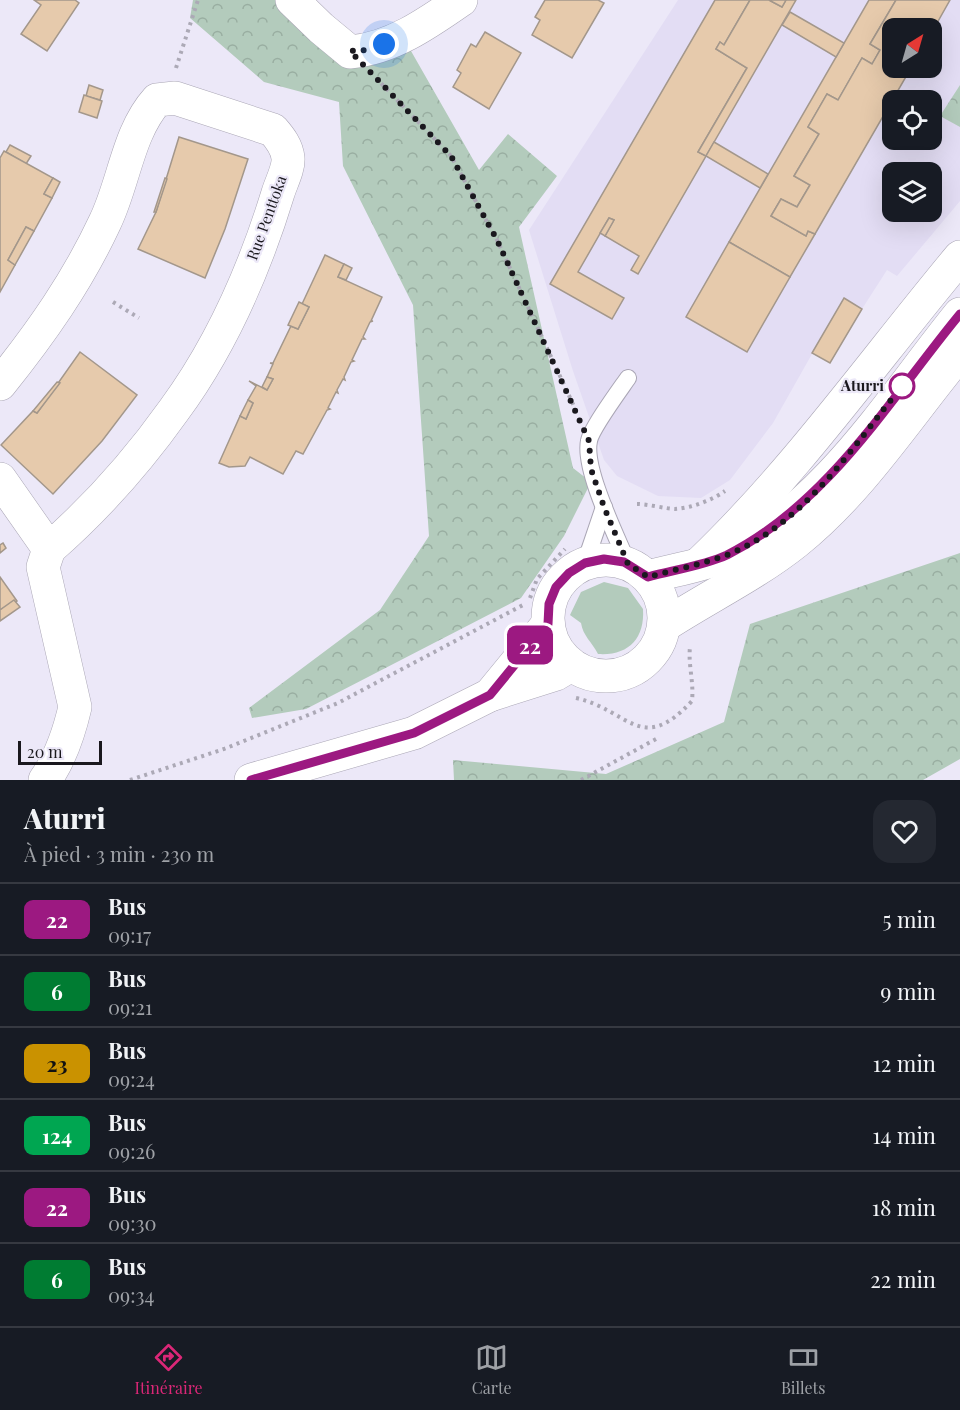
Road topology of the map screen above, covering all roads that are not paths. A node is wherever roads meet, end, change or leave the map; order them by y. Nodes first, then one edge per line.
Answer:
1 (292, 0) edge
2 (461, 0) edge
3 (960, 257) edge
4 (960, 314) edge
5 (960, 353) edge
6 (628, 378) dead end
7 (0, 384) edge
8 (0, 479) edge
9 (604, 507) junction
10 (49, 549) junction
11 (578, 553) junction
12 (700, 563) junction
13 (638, 571) junction
14 (548, 624) junction
15 (678, 633) junction
16 (570, 681) junction
17 (490, 695) junction
18 (45, 780) edge
19 (251, 780) edge

1 - 2 street
3 - 12 street
4 - 12 street
5 - 15 street
6 - 9 lane
7 - 10 street, Rue Penttoka
8 - 10 street
9 - 11 lane
9 - 13 lane
10 - 18 street
11 - 13 street
11 - 14 street
12 - 13 street
13 - 15 street
14 - 16 street
14 - 17 street
15 - 16 street
16 - 17 street
17 - 19 street

